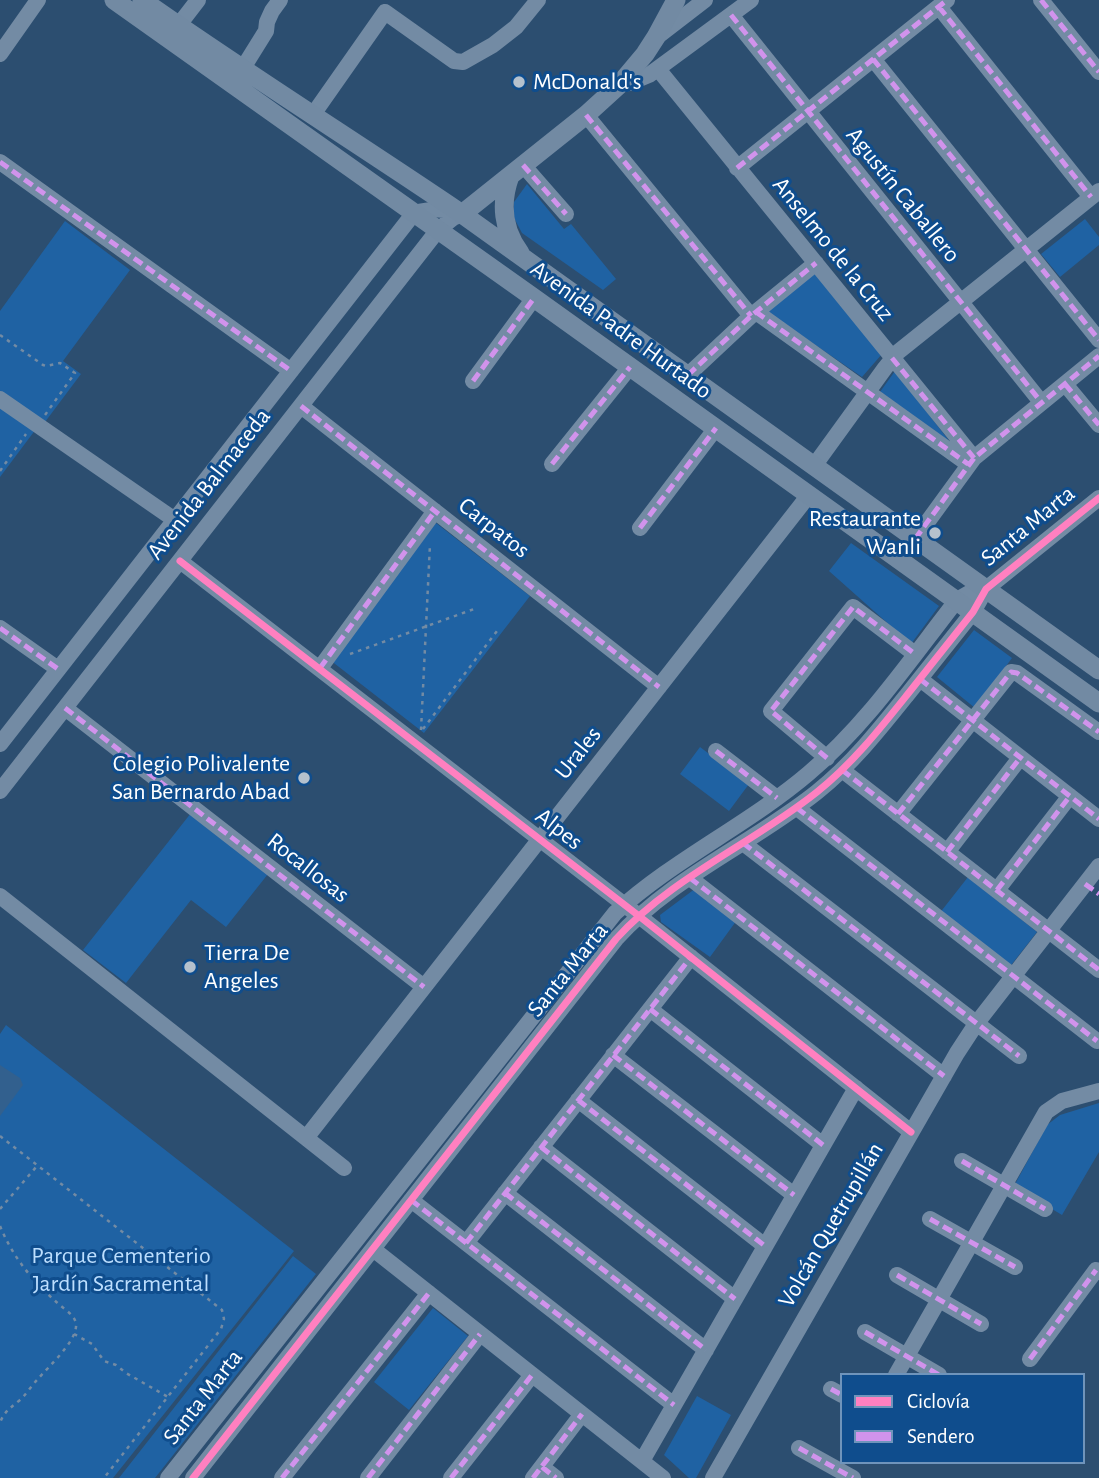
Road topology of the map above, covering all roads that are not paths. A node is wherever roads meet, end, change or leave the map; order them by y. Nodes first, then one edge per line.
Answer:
1 (38, 0) edge
2 (114, 0) edge
3 (142, 0) edge
4 (198, 0) edge
5 (280, 0) edge
6 (538, 0) edge
7 (676, 0) edge
8 (705, 0) edge
9 (751, 0) edge
10 (1041, 0) edge
11 (943, 3) edge
12 (731, 15) junction
13 (178, 26) junction
14 (656, 37) junction
15 (0, 54) edge
16 (873, 59) junction
17 (243, 68) junction
18 (658, 69) junction
19 (1099, 72) edge
20 (619, 85) junction
21 (808, 111) junction
22 (586, 115) junction
23 (312, 116) junction
24 (0, 162) edge
25 (737, 168) junction
26 (516, 171) junction
27 (1095, 194) edge
28 (414, 213) junction
29 (462, 214) junction
30 (566, 215) dead end
31 (438, 230) junction
32 (1026, 250) junction
33 (522, 257) junction
34 (816, 263) junction
35 (534, 298) junction
36 (961, 303) junction
37 (753, 314) junction
38 (1099, 341) edge
39 (1099, 356) edge
40 (892, 358) junction
41 (630, 366) junction
42 (291, 371) junction
43 (688, 375) junction
44 (473, 381) dead end
45 (1065, 384) junction
46 (866, 393) junction
47 (0, 399) edge
48 (1041, 402) junction
49 (301, 406) junction
50 (1099, 425) edge
51 (716, 428) junction
52 (971, 461) junction
53 (552, 464) dead end
54 (814, 466) junction
55 (809, 495) junction
56 (1099, 498) edge
57 (435, 511) junction
58 (175, 520) junction
59 (640, 528) dead end
60 (915, 539) junction
61 (180, 561) junction
62 (986, 589) junction
63 (965, 606) junction
64 (0, 628) edge
65 (915, 654) junction
66 (320, 668) junction
67 (58, 669) junction
68 (1099, 670) edge
69 (920, 679) junction
70 (659, 687) junction
71 (1099, 703) edge
72 (65, 708) junction
73 (973, 720) junction
74 (1099, 732) edge
75 (0, 744) edge
76 (716, 751) dead end
77 (827, 758) junction
78 (1020, 758) junction
79 (842, 770) junction
80 (0, 791) edge
81 (1070, 796) junction
82 (777, 798) junction
83 (797, 808) junction
84 (898, 814) junction
85 (1099, 819) edge
86 (540, 839) junction
87 (743, 843) junction
88 (947, 852) junction
89 (1099, 866) edge
90 (690, 877) junction
91 (1085, 884) junction
92 (997, 890) junction
93 (1099, 894) edge
94 (0, 896) edge
95 (625, 905) junction
96 (639, 916) junction
97 (1049, 930) junction
98 (691, 957) junction
99 (1099, 970) edge
100 (1013, 976) junction
101 (424, 987) junction
102 (650, 1009) junction
103 (976, 1024) junction
104 (1097, 1041) dead end
105 (613, 1055) junction
106 (1019, 1056) dead end
107 (944, 1076) junction
108 (856, 1088) junction
109 (1099, 1091) edge
110 (578, 1100) junction
111 (911, 1132) junction
112 (306, 1138) junction
113 (823, 1145) junction
114 (541, 1147) junction
115 (962, 1161) dead end
116 (344, 1168) dead end
117 (1003, 1185) junction
118 (505, 1194) junction
119 (794, 1195) junction
120 (411, 1200) junction
121 (1045, 1209) dead end
122 (930, 1219) dead end
123 (466, 1242) junction
124 (971, 1242) junction
125 (765, 1246) junction
126 (373, 1249) junction
127 (1015, 1267) dead end
128 (1097, 1271) edge
129 (897, 1275) dead end
130 (429, 1293) junction
131 (735, 1299) junction
132 (939, 1299) junction
133 (981, 1324) dead end
134 (865, 1332) dead end
135 (480, 1334) junction
136 (706, 1350) junction
137 (907, 1356) junction
138 (1030, 1359) dead end
139 (897, 1373) edge
140 (936, 1373) edge
141 (533, 1375) junction
142 (674, 1405) junction
143 (582, 1414) junction
144 (799, 1448) dead end
145 (642, 1461) junction
146 (537, 1472) edge
147 (845, 1472) edge
148 (168, 1478) edge
149 (193, 1478) edge
150 (282, 1478) edge
151 (368, 1478) edge
152 (451, 1478) edge
153 (556, 1478) edge
154 (663, 1478) edge
155 (713, 1478) edge

1 - 15 street
2 - 28 main road, Avenida Padre Hurtado
3 - 13 main road, Avenida Padre Hurtado
4 - 13 street
5 - 17 street
6 - 23 street
7 - 14 main road
8 - 14 street
9 - 12 street, Avenida Balmaceda
10 - 19 street
11 - 16 street
11 - 27 street
12 - 18 street, Avenida Balmaceda
12 - 21 street, Agustín Caballero
13 - 17 main road, Avenida Padre Hurtado
14 - 20 main road
16 - 21 street
16 - 32 street
17 - 23 main road, Avenida Padre Hurtado
18 - 20 street, Avenida Balmaceda
18 - 25 street, Anselmo de la Cruz
20 - 22 main road, Avenida Balmaceda
21 - 25 street
21 - 36 street, Agustín Caballero
22 - 26 main road, Avenida Balmaceda
22 - 37 street
23 - 29 main road, Avenida Padre Hurtado
24 - 42 street
25 - 34 street, Anselmo de la Cruz
26 - 29 main road, Avenida Balmaceda
26 - 30 street
26 - 33 main road
27 - 32 street
28 - 29 street
28 - 31 main road, Avenida Padre Hurtado
28 - 42 street, Avenida Balmaceda
29 - 31 street, Avenida Balmaceda
29 - 33 main road, Avenida Padre Hurtado
31 - 35 main road, Avenida Padre Hurtado
31 - 49 street, Avenida Balmaceda
32 - 36 street
32 - 38 street
33 - 43 main road, Avenida Padre Hurtado
34 - 37 street
34 - 40 street, Anselmo de la Cruz
35 - 41 main road, Avenida Padre Hurtado
35 - 44 street
36 - 40 street
36 - 48 street, Agustín Caballero
37 - 43 street
37 - 46 street
39 - 45 street
40 - 46 street
40 - 52 street, Anselmo de la Cruz
41 - 51 main road, Avenida Padre Hurtado
41 - 53 street
42 - 58 street, Avenida Balmaceda
43 - 54 main road, Avenida Padre Hurtado
45 - 48 street
45 - 50 street
46 - 52 street
46 - 54 street
47 - 58 street
48 - 52 street
49 - 57 street, Carpatos
49 - 61 street, Avenida Balmaceda
51 - 55 main road, Avenida Padre Hurtado
51 - 59 street
52 - 60 street
54 - 60 main road, Avenida Padre Hurtado
55 - 63 main road, Avenida Padre Hurtado
55 - 70 street, Urales
56 - 62 street, Santa Marta
57 - 66 street
57 - 70 street, Carpatos
58 - 67 street, Avenida Balmaceda
60 - 62 main road, Avenida Padre Hurtado
61 - 66 street, Alpes
61 - 72 street, Avenida Balmaceda
62 - 63 street, Santa Marta
62 - 68 main road, Avenida Padre Hurtado
63 - 65 street, Santa Marta
63 - 69 street, Santa Marta
63 - 71 main road, Avenida Padre Hurtado
64 - 67 street
65 - 77 street, Santa Marta
65 - 77 street
66 - 86 street, Alpes
67 - 75 street, Avenida Balmaceda
69 - 73 street
69 - 79 street, Santa Marta
70 - 86 street, Urales
72 - 80 street, Avenida Balmaceda
72 - 101 street, Rocallosas
73 - 74 street
73 - 78 street
73 - 84 street
76 - 82 street
77 - 82 street, Santa Marta
78 - 81 street
78 - 88 street
79 - 83 street, Santa Marta
79 - 84 street
81 - 85 street
81 - 92 street
82 - 95 street, Santa Marta
83 - 87 street, Santa Marta
83 - 100 street
84 - 88 street
86 - 95 street, Alpes
86 - 101 street, Urales
87 - 90 street, Santa Marta
87 - 103 street
88 - 92 street
89 - 91 street, Volcán Quetrupillán
90 - 96 street, Santa Marta
90 - 107 street
91 - 93 street
91 - 97 street, Volcán Quetrupillán
92 - 97 street
94 - 112 street
95 - 96 street, Alpes
95 - 148 street, Santa Marta
96 - 98 street, Alpes
96 - 120 street, Santa Marta
97 - 99 street
97 - 100 street, Volcán Quetrupillán
98 - 102 street
98 - 108 street, Alpes
100 - 103 street, Volcán Quetrupillán
100 - 104 street
101 - 112 street, Urales
102 - 105 street
102 - 113 street
103 - 106 street
103 - 107 street, Volcán Quetrupillán
105 - 110 street
105 - 119 street
107 - 111 street, Volcán Quetrupillán
108 - 111 street, Alpes
108 - 113 street
109 - 117 street
110 - 114 street
110 - 125 street
111 - 155 street, Volcán Quetrupillán
112 - 116 street
113 - 119 street
114 - 118 street
114 - 131 street
115 - 117 street
117 - 121 street
117 - 124 street
118 - 123 street
118 - 136 street
119 - 125 street
120 - 123 street
120 - 126 street, Santa Marta
122 - 124 street
123 - 142 street
124 - 127 street
124 - 132 street
125 - 131 street
126 - 130 street
126 - 149 street, Santa Marta
128 - 138 street
129 - 132 street
130 - 135 street
130 - 150 street
131 - 136 street
132 - 133 street
132 - 137 street
134 - 137 street
135 - 141 street
135 - 151 street
136 - 142 street
137 - 139 street
137 - 140 street
141 - 143 street
141 - 152 street
142 - 145 street
143 - 145 street
143 - 146 street
144 - 147 street
145 - 154 street
146 - 153 street

